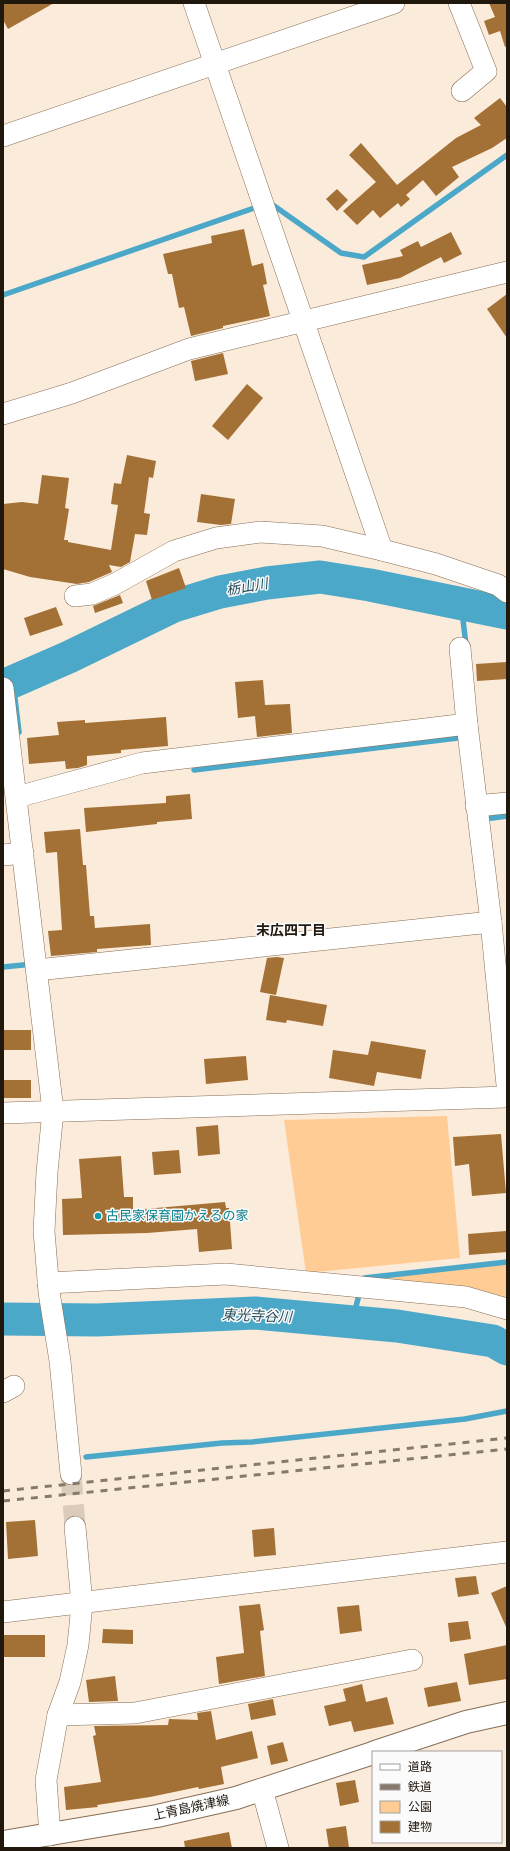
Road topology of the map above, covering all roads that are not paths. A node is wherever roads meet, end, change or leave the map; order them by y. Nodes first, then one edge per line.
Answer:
1 (194, 3) edge
2 (394, 3) edge
3 (459, 3) edge
4 (214, 65) junction
5 (462, 91) dead end
6 (3, 136) edge
7 (507, 272) edge
8 (303, 321) junction
9 (3, 414) edge
10 (382, 550) junction
11 (504, 586) edge
12 (75, 596) dead end
13 (460, 648) dead end
14 (4, 694) edge
15 (467, 724) junction
16 (17, 797) junction
17 (507, 802) edge
18 (476, 806) junction
19 (13, 854) edge
20 (491, 922) junction
21 (37, 970) junction
22 (507, 1085) edge
23 (507, 1097) edge
24 (53, 1111) junction
25 (3, 1113) edge
26 (48, 1287) junction
27 (507, 1309) edge
28 (71, 1474) tunnel mouth
29 (75, 1528) tunnel mouth
30 (507, 1552) edge
31 (82, 1604) junction
32 (3, 1612) edge
33 (412, 1660) dead end
34 (507, 1713) edge
35 (58, 1715) junction
36 (377, 1751) edge
37 (372, 1753) edge
38 (262, 1789) junction
39 (50, 1835) junction
40 (3, 1842) edge
41 (278, 1848) edge

1 - 4 street
2 - 4 street
3 - 5 street
4 - 6 street
4 - 8 street
7 - 8 street
8 - 9 street
8 - 10 street
10 - 11 street
10 - 12 street
13 - 15 street
14 - 16 street
15 - 16 street
15 - 18 street
16 - 19 street
17 - 18 street
18 - 20 street
19 - 21 street
20 - 21 street
20 - 22 street
21 - 24 street
23 - 24 street
24 - 25 street
24 - 26 street
26 - 27 street
26 - 28 street
29 - 31 street
30 - 31 street
31 - 32 street
31 - 35 street
33 - 35 street
34 - 36 main road, 上青島焼津線
35 - 39 street
37 - 38 main road, 上青島焼津線
38 - 39 main road, 上青島焼津線
38 - 41 street
39 - 40 main road, 上青島焼津線

